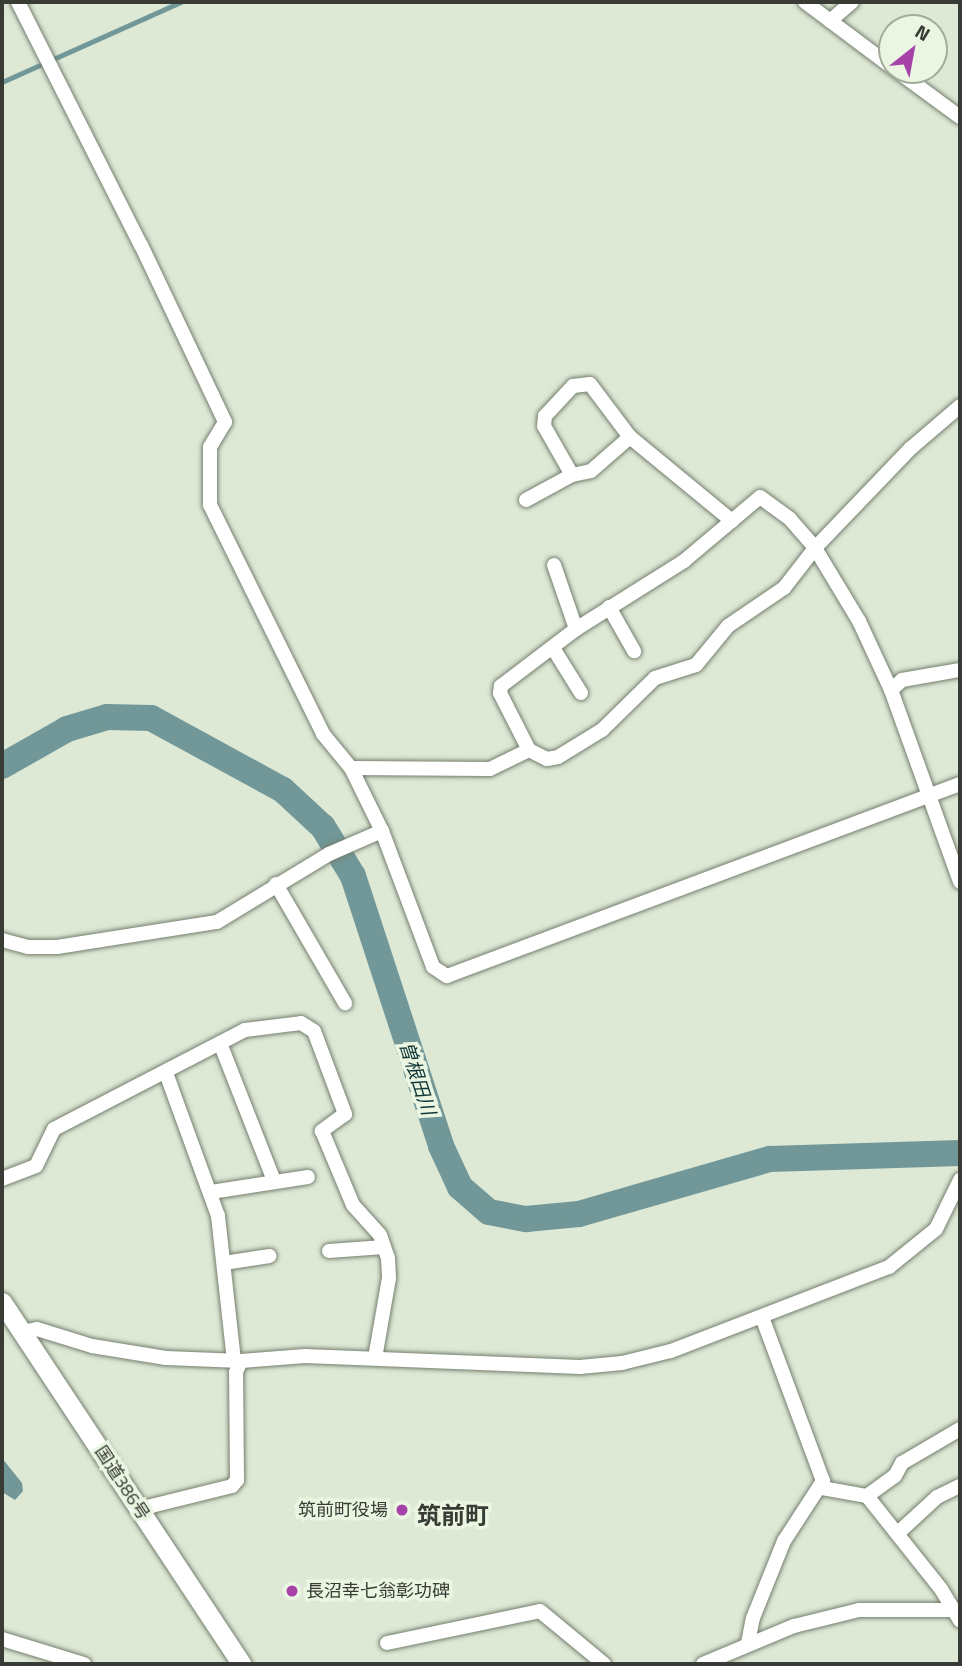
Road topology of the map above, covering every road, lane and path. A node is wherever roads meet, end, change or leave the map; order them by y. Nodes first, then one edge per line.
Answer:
1 (18, 2) edge
2 (805, 2) edge
3 (852, 2) edge
4 (830, 21) junction
5 (878, 57) edge
6 (915, 84) edge
7 (960, 117) edge
8 (960, 406) edge
9 (630, 436) junction
10 (572, 475) junction
11 (526, 500) dead end
12 (732, 521) junction
13 (815, 548) junction
14 (554, 565) dead end
15 (610, 607) junction
16 (576, 629) junction
17 (553, 648) junction
18 (634, 651) dead end
19 (960, 670) edge
20 (891, 690) junction
21 (581, 693) dead end
22 (529, 750) junction
23 (351, 768) junction
24 (960, 784) edge
25 (927, 796) junction
26 (382, 831) junction
27 (960, 882) edge
28 (275, 884) junction
29 (2, 940) edge
30 (345, 1003) dead end
31 (220, 1043) junction
32 (166, 1073) junction
33 (309, 1177) dead end
34 (2, 1179) edge
35 (960, 1180) edge
36 (274, 1181) junction
37 (211, 1192) junction
38 (384, 1247) junction
39 (329, 1251) dead end
40 (269, 1256) dead end
41 (225, 1263) junction
42 (2, 1302) edge
43 (762, 1317) junction
44 (22, 1332) junction
45 (375, 1357) junction
46 (238, 1360) junction
47 (960, 1429) edge
48 (960, 1486) edge
49 (822, 1488) junction
50 (867, 1496) junction
51 (138, 1509) junction
52 (898, 1533) junction
53 (957, 1614) edge
54 (2, 1639) edge
55 (387, 1643) dead end
56 (748, 1643) junction
57 (47, 1658) edge
58 (84, 1664) edge
59 (242, 1664) edge
60 (604, 1664) edge
61 (703, 1664) edge

1 - 23 street
2 - 4 street
3 - 4 street
4 - 5 street
6 - 7 street
8 - 13 street
9 - 10 street
9 - 10 street
9 - 12 street
10 - 11 street
12 - 13 street
12 - 15 street
13 - 20 street
13 - 22 street
14 - 16 street
15 - 16 street
15 - 18 street
16 - 17 street
17 - 21 street
17 - 22 street
19 - 20 street
20 - 25 street
22 - 23 street
23 - 26 street
24 - 25 street
25 - 26 street
25 - 27 street
26 - 28 street
28 - 29 street
28 - 30 street
31 - 32 street
31 - 36 street
31 - 38 street
32 - 34 street
32 - 37 street
33 - 36 street
35 - 43 street
36 - 37 street
37 - 41 street
38 - 39 street
38 - 45 street
40 - 41 street
41 - 46 street
42 - 44 highway, 国道386号
43 - 45 street
43 - 49 street
44 - 46 street
44 - 51 highway, 国道386号
45 - 46 street
46 - 51 street
47 - 50 street
48 - 52 street
49 - 50 street
49 - 56 street
50 - 52 street
51 - 59 highway, 国道386号
52 - 53 street
53 - 56 street
54 - 57 street
55 - 60 street
56 - 61 street
57 - 58 street

